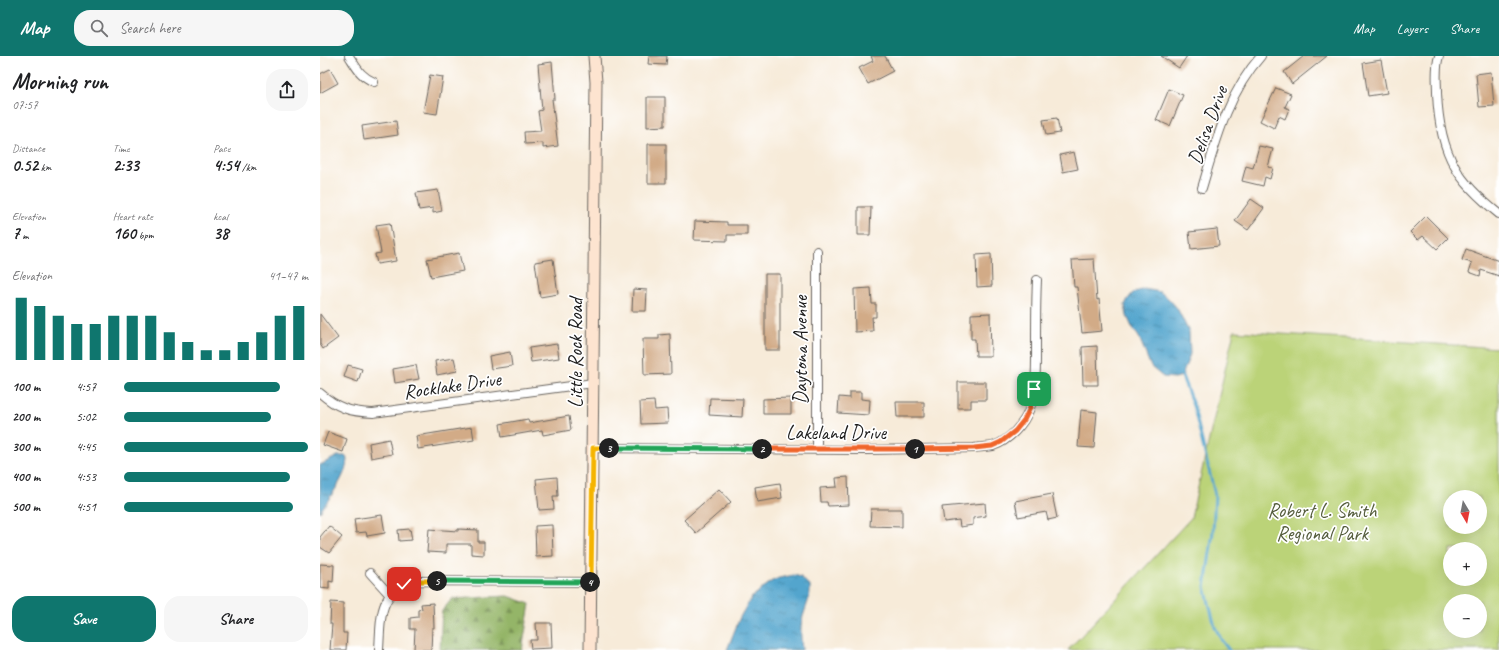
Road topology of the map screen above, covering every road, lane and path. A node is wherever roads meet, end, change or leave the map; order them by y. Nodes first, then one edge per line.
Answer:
1 (349, 56) edge
2 (594, 56) edge
3 (1261, 56) edge
4 (1439, 56) edge
5 (374, 82) dead end
6 (1202, 188) dead end
7 (1499, 214) edge
8 (817, 251) dead end
9 (1037, 280) dead end
10 (593, 383) junction
11 (320, 393) edge
12 (593, 448) junction
13 (817, 450) junction
14 (370, 573) dead end
15 (591, 582) junction
16 (390, 595) junction
17 (379, 650) edge
18 (590, 650) edge

1 - 5 street
2 - 10 main road, Little Rock Road
3 - 6 street, Delisa Drive
4 - 7 street
8 - 13 street, Daytona Avenue
9 - 13 street, Lakeland Drive
10 - 11 street, Rocklake Drive
10 - 12 main road, Little Rock Road
12 - 13 street, Lakeland Drive
12 - 15 main road, Little Rock Road
14 - 16 street
15 - 16 street
15 - 18 main road, Little Rock Road
16 - 17 street

